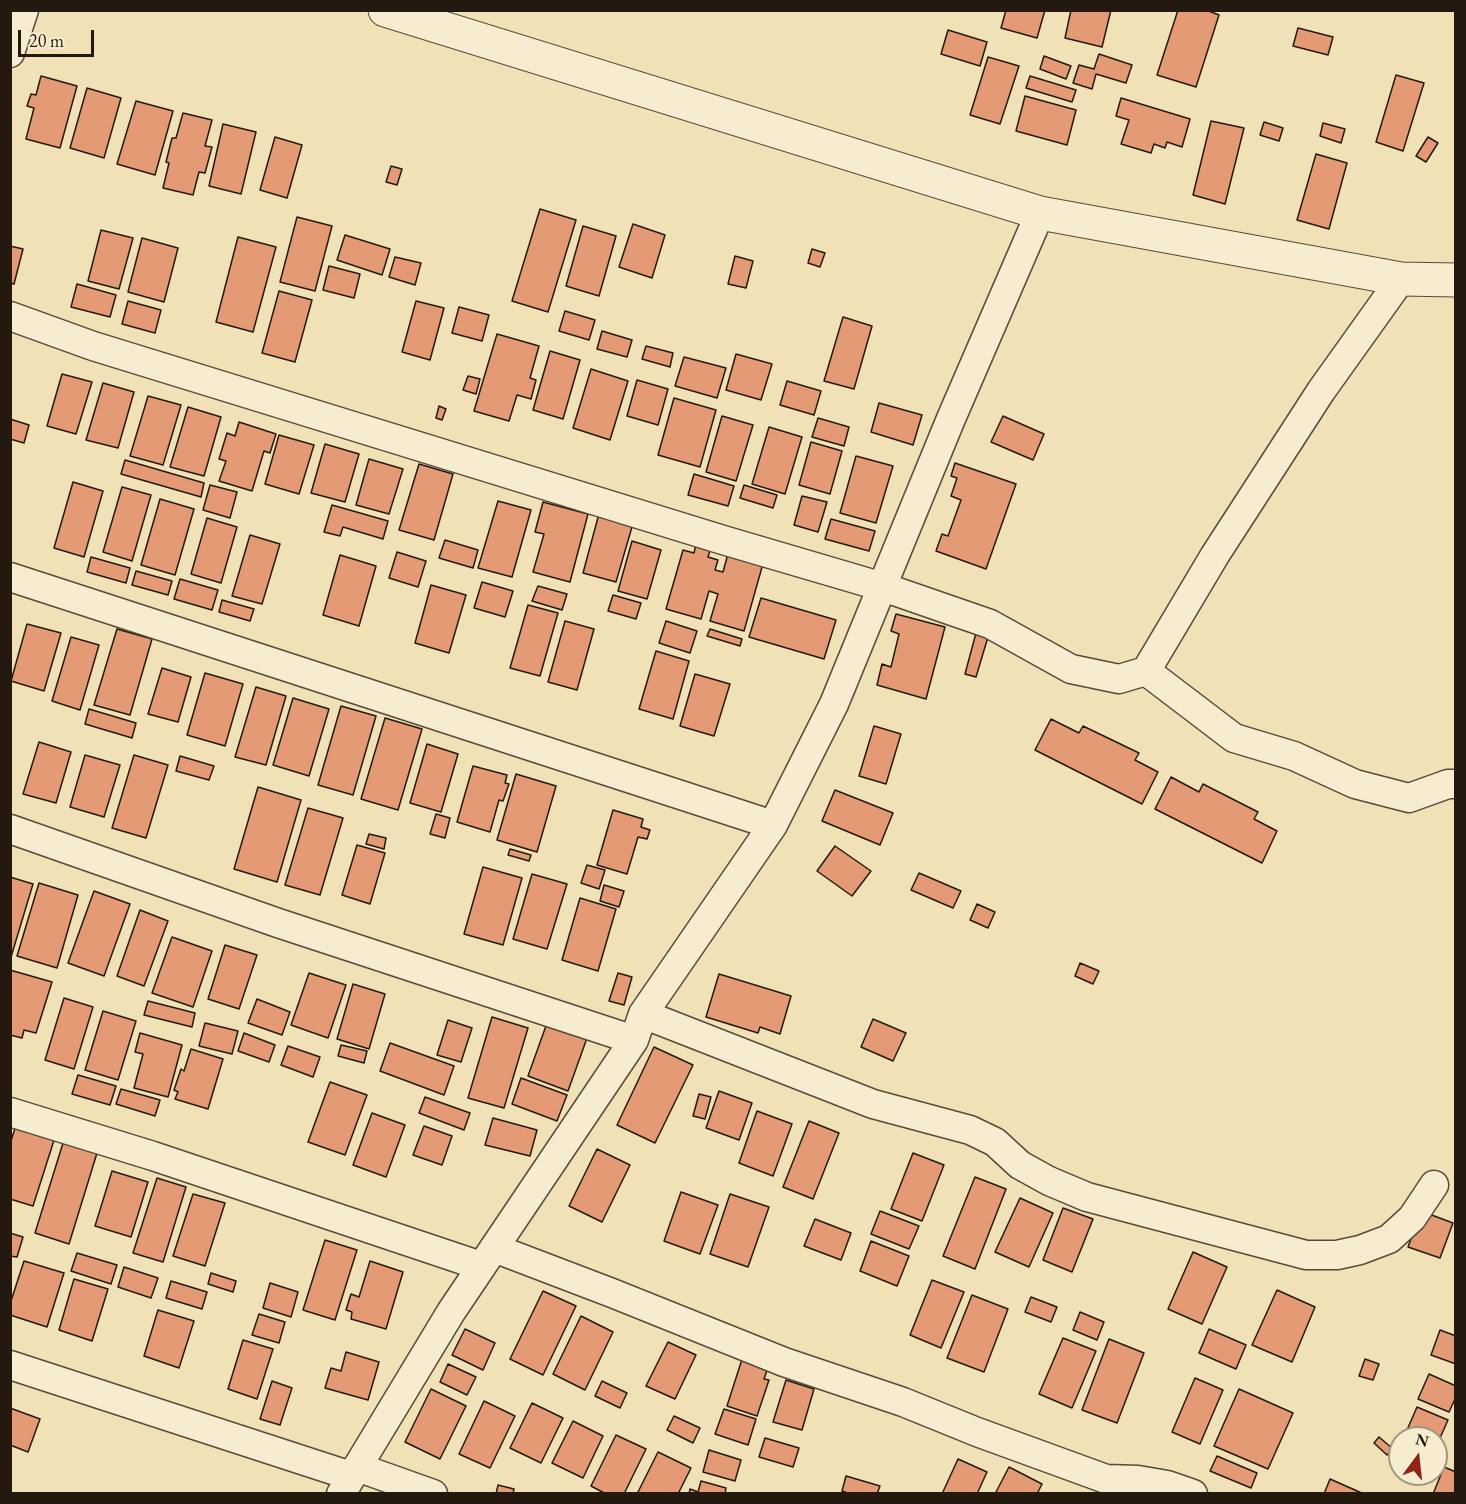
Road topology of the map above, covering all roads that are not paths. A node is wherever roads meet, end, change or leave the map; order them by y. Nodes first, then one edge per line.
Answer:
1 (24, 10) edge
2 (386, 10) edge
3 (10, 53) edge
4 (1040, 213) junction
5 (1401, 279) junction
6 (1455, 280) edge
7 (10, 316) edge
8 (10, 577) edge
9 (884, 587) junction
10 (1146, 671) junction
11 (1455, 784) edge
12 (773, 825) junction
13 (10, 829) edge
14 (643, 1014) junction
15 (634, 1040) junction
16 (10, 1112) edge
17 (1434, 1185) dead end
18 (488, 1257) junction
19 (10, 1365) edge
20 (350, 1479) edge
21 (433, 1494) edge
22 (1193, 1494) edge

1 - 3 street
2 - 4 street
4 - 5 street
4 - 9 street
5 - 6 street
5 - 10 street
7 - 9 street
8 - 12 street
9 - 10 street
9 - 12 street
10 - 11 street
12 - 14 street
13 - 15 street
14 - 15 street
14 - 17 street
15 - 18 street
16 - 18 street
18 - 20 street
18 - 22 street
19 - 20 street
20 - 21 street

